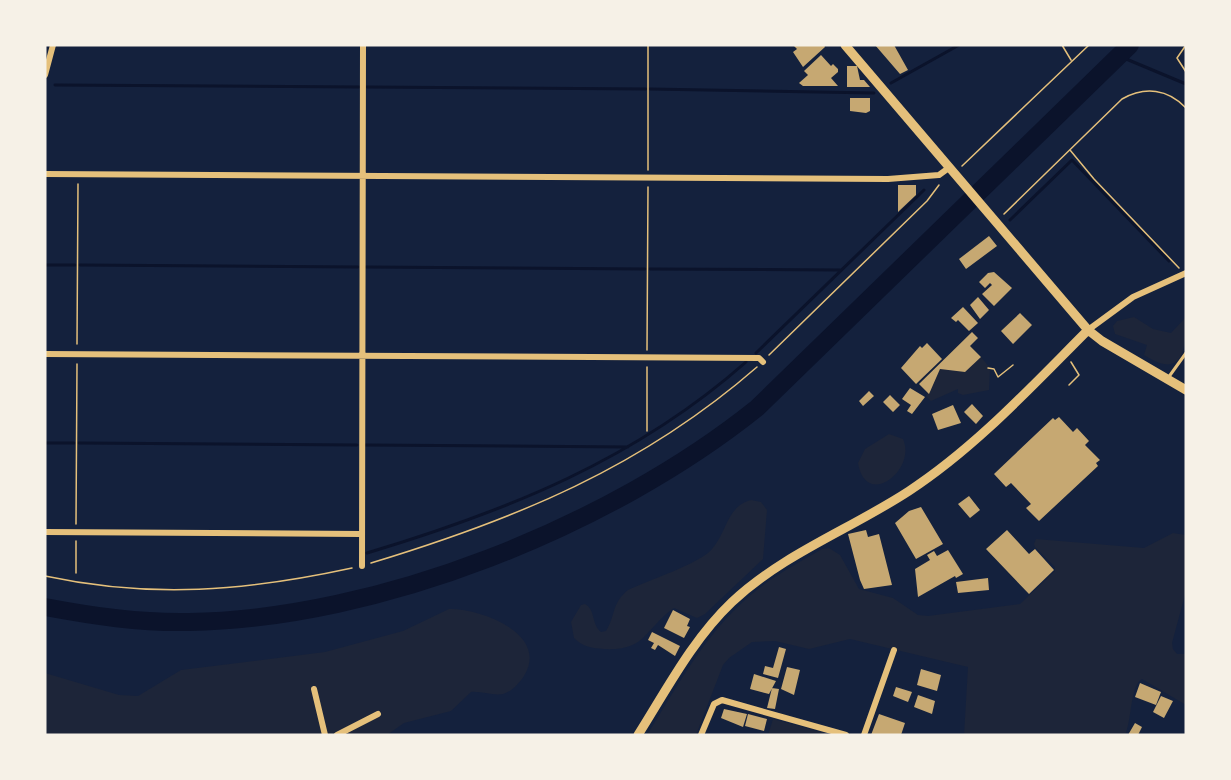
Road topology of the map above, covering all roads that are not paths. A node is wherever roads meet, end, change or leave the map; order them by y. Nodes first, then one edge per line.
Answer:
1 (54, 45) edge
2 (363, 45) edge
3 (845, 45) edge
4 (45, 75) edge
5 (954, 171) junction
6 (45, 174) edge
7 (362, 177) junction
8 (1185, 273) edge
9 (1088, 330) junction
10 (1186, 353) edge
11 (45, 354) edge
12 (362, 356) junction
13 (763, 362) road end
14 (1167, 379) junction
15 (1186, 390) edge
16 (45, 532) edge
17 (361, 534) junction
18 (362, 566) road end
19 (894, 650) dead end
20 (314, 689) dead end
21 (378, 714) dead end
22 (326, 735) edge
23 (337, 735) edge
24 (638, 735) edge
25 (700, 735) edge
26 (846, 735) edge
27 (864, 735) edge

1 - 4 street
2 - 7 street
3 - 5 main road
5 - 7 street
5 - 9 main road
6 - 7 street
7 - 12 street
8 - 9 street
9 - 14 main road
9 - 24 main road
10 - 14 lane
11 - 12 street
12 - 13 street
12 - 17 street
14 - 15 main road
16 - 17 street
17 - 18 street
19 - 27 street
20 - 22 street
21 - 23 street
25 - 26 street

